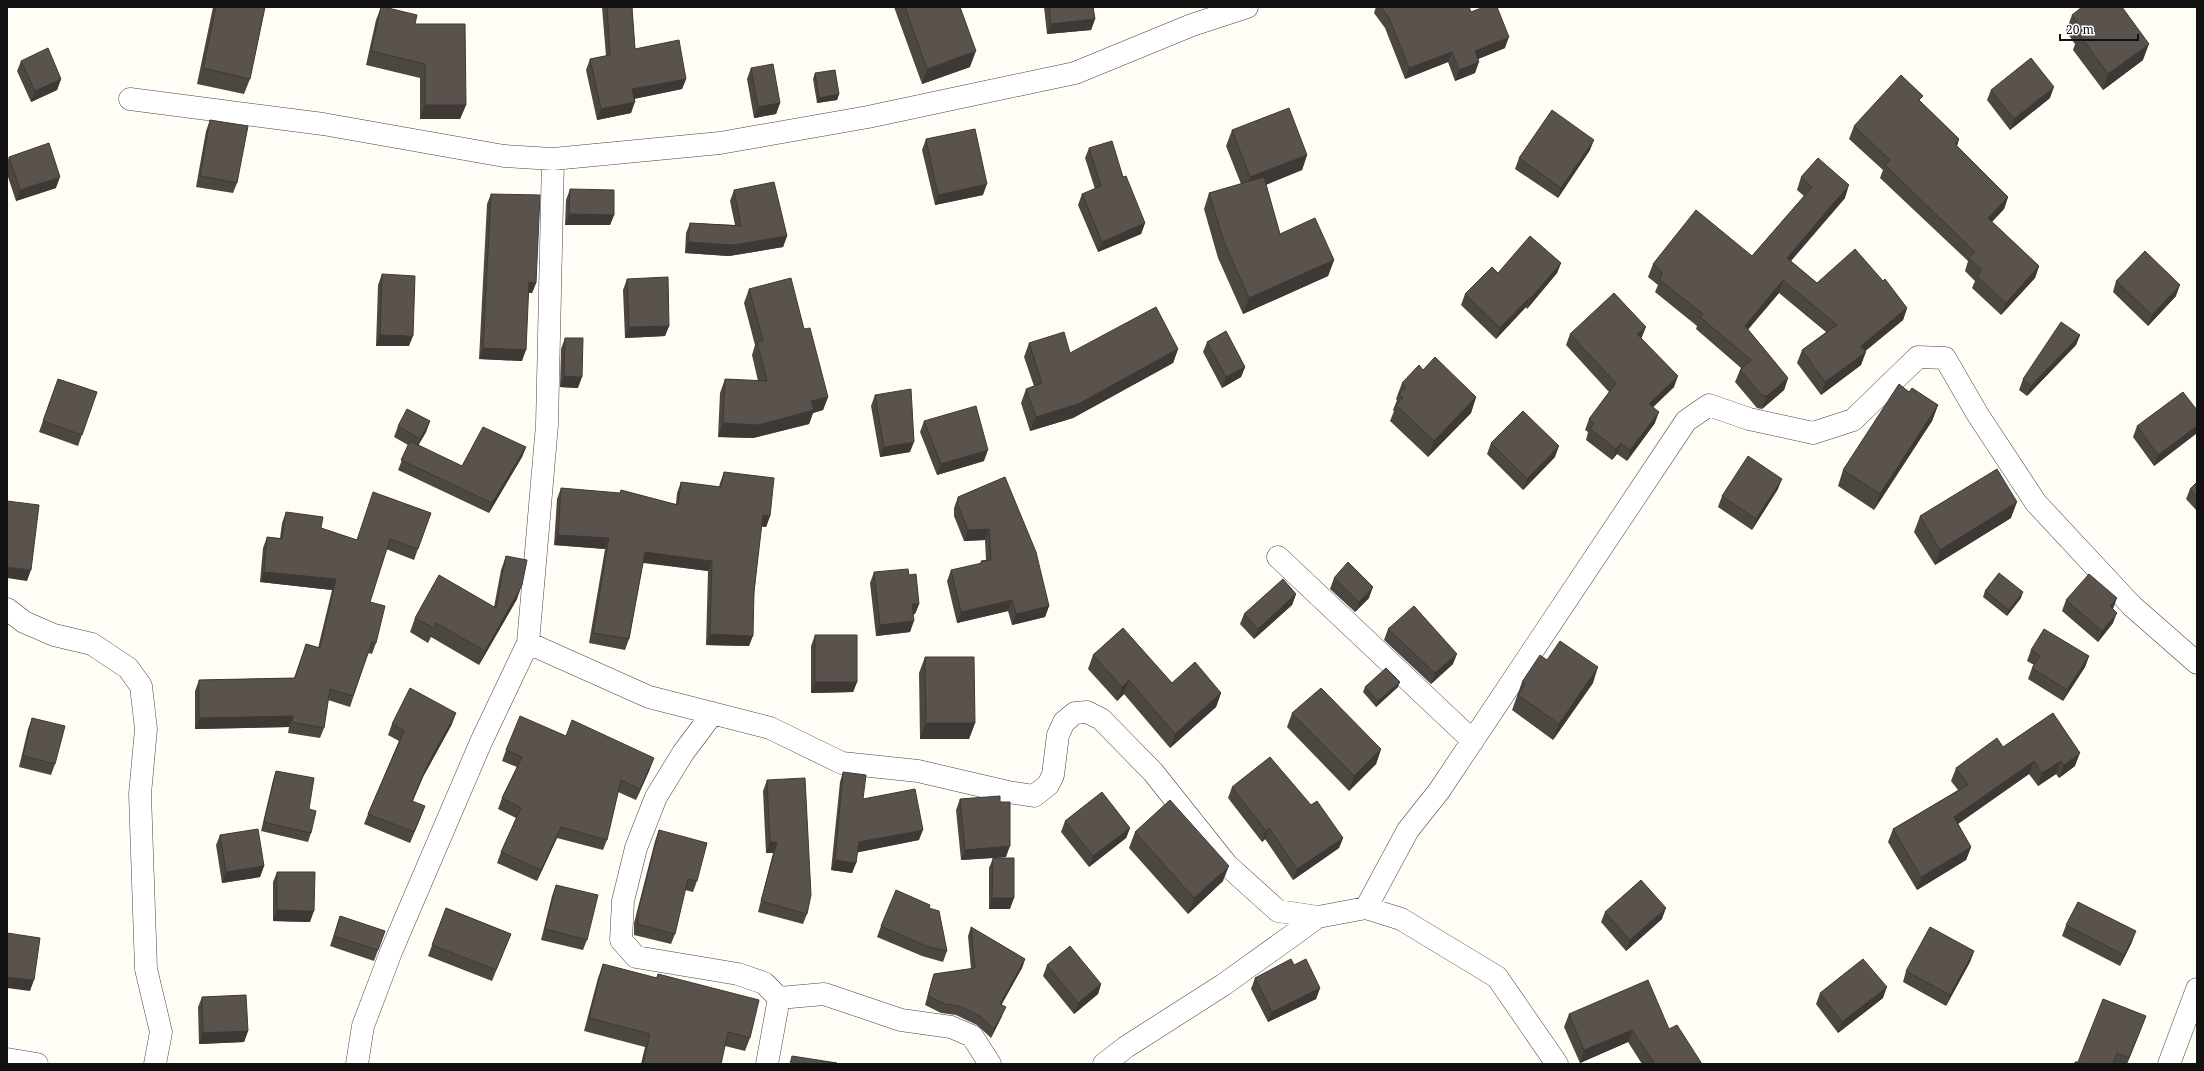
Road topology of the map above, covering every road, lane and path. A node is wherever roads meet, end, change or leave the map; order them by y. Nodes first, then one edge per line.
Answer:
1 (1247, 7) edge
2 (130, 99) dead end
3 (553, 159) junction
4 (1278, 557) dead end
5 (7, 609) edge
6 (528, 643) junction
7 (2197, 664) edge
8 (713, 714) junction
9 (1473, 741) junction
10 (1366, 908) junction
11 (1318, 917) junction
12 (2197, 989) edge
13 (779, 998) junction
14 (7, 1059) edge
15 (37, 1064) edge
16 (155, 1064) edge
17 (357, 1064) edge
18 (767, 1064) edge
19 (990, 1064) edge
20 (1104, 1064) edge
21 (1558, 1064) edge
22 (2169, 1064) edge

1 - 3 street
2 - 3 street
3 - 6 street
4 - 9 street
5 - 16 street
6 - 8 street
6 - 17 street
7 - 9 street
8 - 11 street
8 - 13 street
9 - 10 street
10 - 11 street
10 - 21 street
11 - 20 street
12 - 22 street
13 - 18 street
13 - 19 street
14 - 15 street

